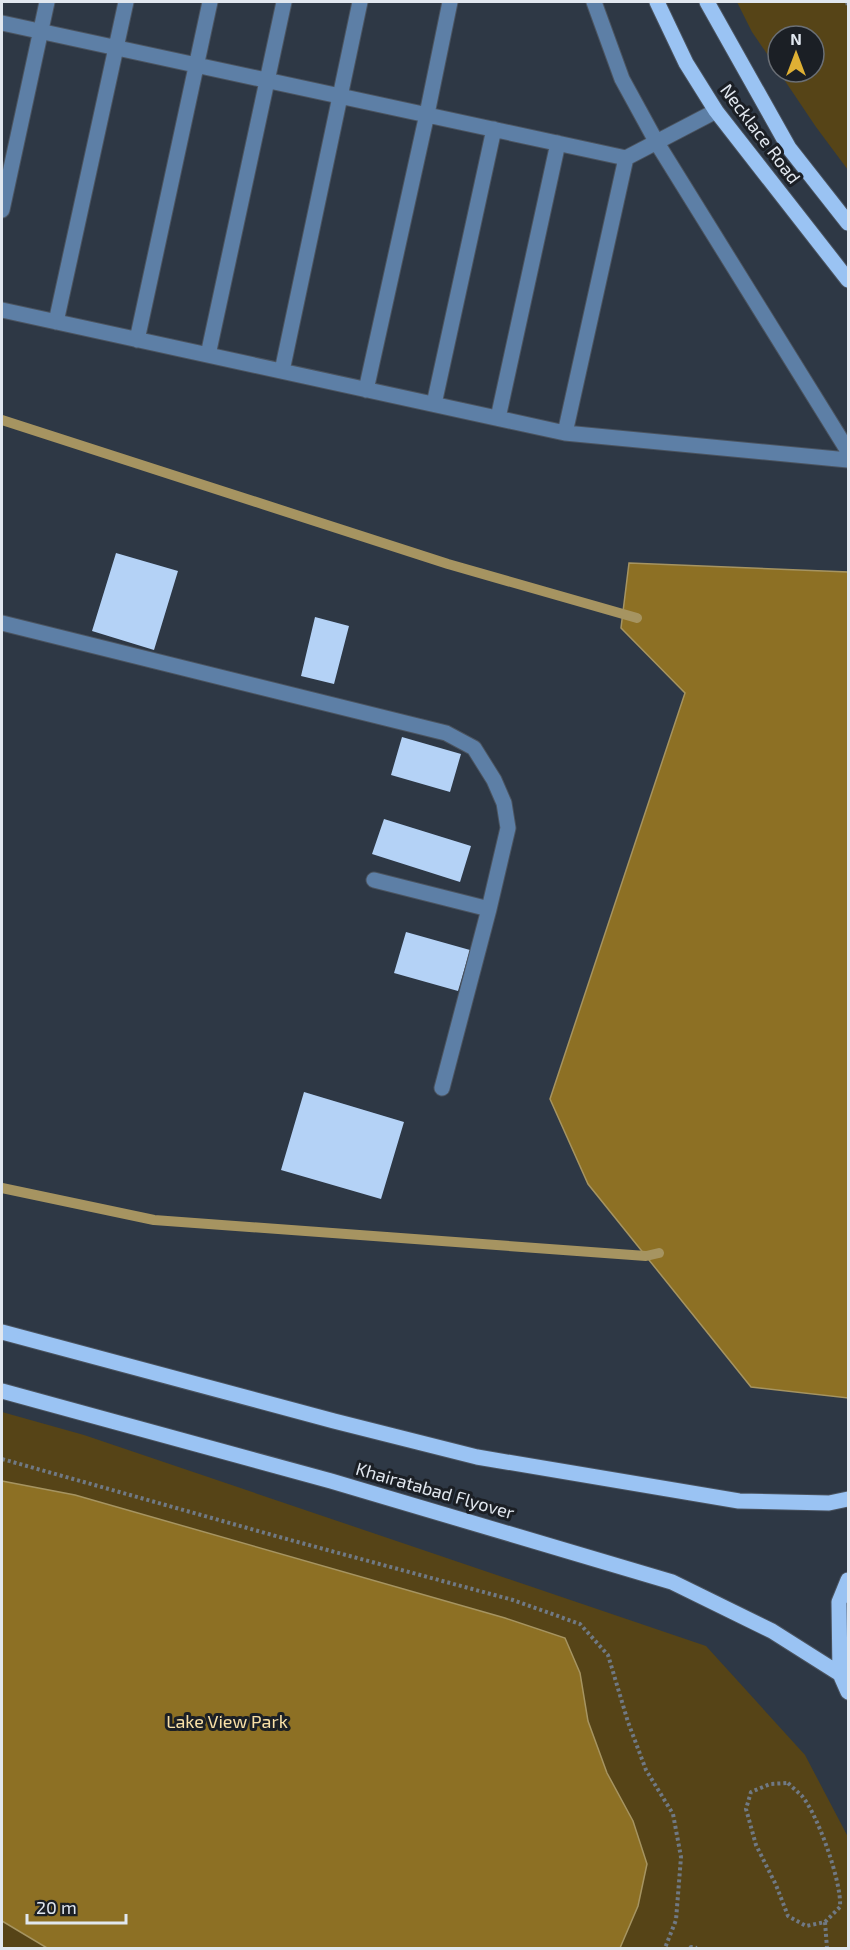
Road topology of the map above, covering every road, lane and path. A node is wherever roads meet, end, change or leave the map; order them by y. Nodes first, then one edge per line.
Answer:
1 (47, 2) edge
2 (126, 2) edge
3 (210, 2) edge
4 (284, 2) edge
5 (360, 2) edge
6 (450, 2) edge
7 (594, 2) edge
8 (657, 2) edge
9 (707, 2) edge
10 (2, 23) edge
11 (40, 31) junction
12 (116, 48) junction
13 (197, 64) junction
14 (268, 81) junction
15 (342, 96) junction
16 (716, 111) junction
17 (427, 114) junction
18 (494, 129) junction
19 (558, 143) junction
20 (657, 143) junction
21 (626, 158) junction
22 (2, 210) edge
23 (849, 223) edge
24 (849, 280) edge
25 (2, 310) edge
26 (56, 322) junction
27 (137, 340) junction
28 (208, 355) junction
29 (282, 371) junction
30 (366, 390) junction
31 (434, 404) junction
32 (498, 418) junction
33 (565, 433) junction
34 (849, 451) edge
35 (849, 460) edge
36 (2, 623) edge
37 (374, 880) dead end
38 (489, 909) junction
39 (442, 1088) dead end
40 (2, 1332) edge
41 (2, 1391) edge
42 (2, 1459) edge
43 (849, 1499) edge
44 (849, 1580) edge
45 (840, 1674) junction
46 (849, 1692) edge
47 (825, 1922) junction
48 (665, 1948) edge
49 (690, 1948) edge
50 (697, 1948) edge
51 (827, 1948) edge

1 - 11 street
2 - 12 street
3 - 13 street
4 - 14 street
5 - 15 street
6 - 17 street
7 - 20 street
8 - 16 main road, Necklace Road
9 - 23 main road, Necklace Road
10 - 11 street
11 - 12 street
11 - 22 street
12 - 13 street
12 - 26 street
13 - 14 street
13 - 27 street
14 - 15 street
14 - 28 street
15 - 17 street
15 - 29 street
16 - 20 street
16 - 24 main road, Necklace Road
17 - 18 street
17 - 30 street
18 - 19 street
18 - 31 street
19 - 21 street
19 - 32 street
20 - 21 street
20 - 34 street
21 - 33 street
25 - 26 street
26 - 27 street
27 - 28 street
28 - 29 street
29 - 30 street
30 - 31 street
31 - 32 street
32 - 33 street
33 - 35 street
36 - 38 street
37 - 38 street
38 - 39 street
40 - 43 main road
41 - 45 main road, Khairatabad Flyover
42 - 48 path
44 - 45 main road
45 - 46 main road
47 - 47 path
47 - 51 path
49 - 50 path

